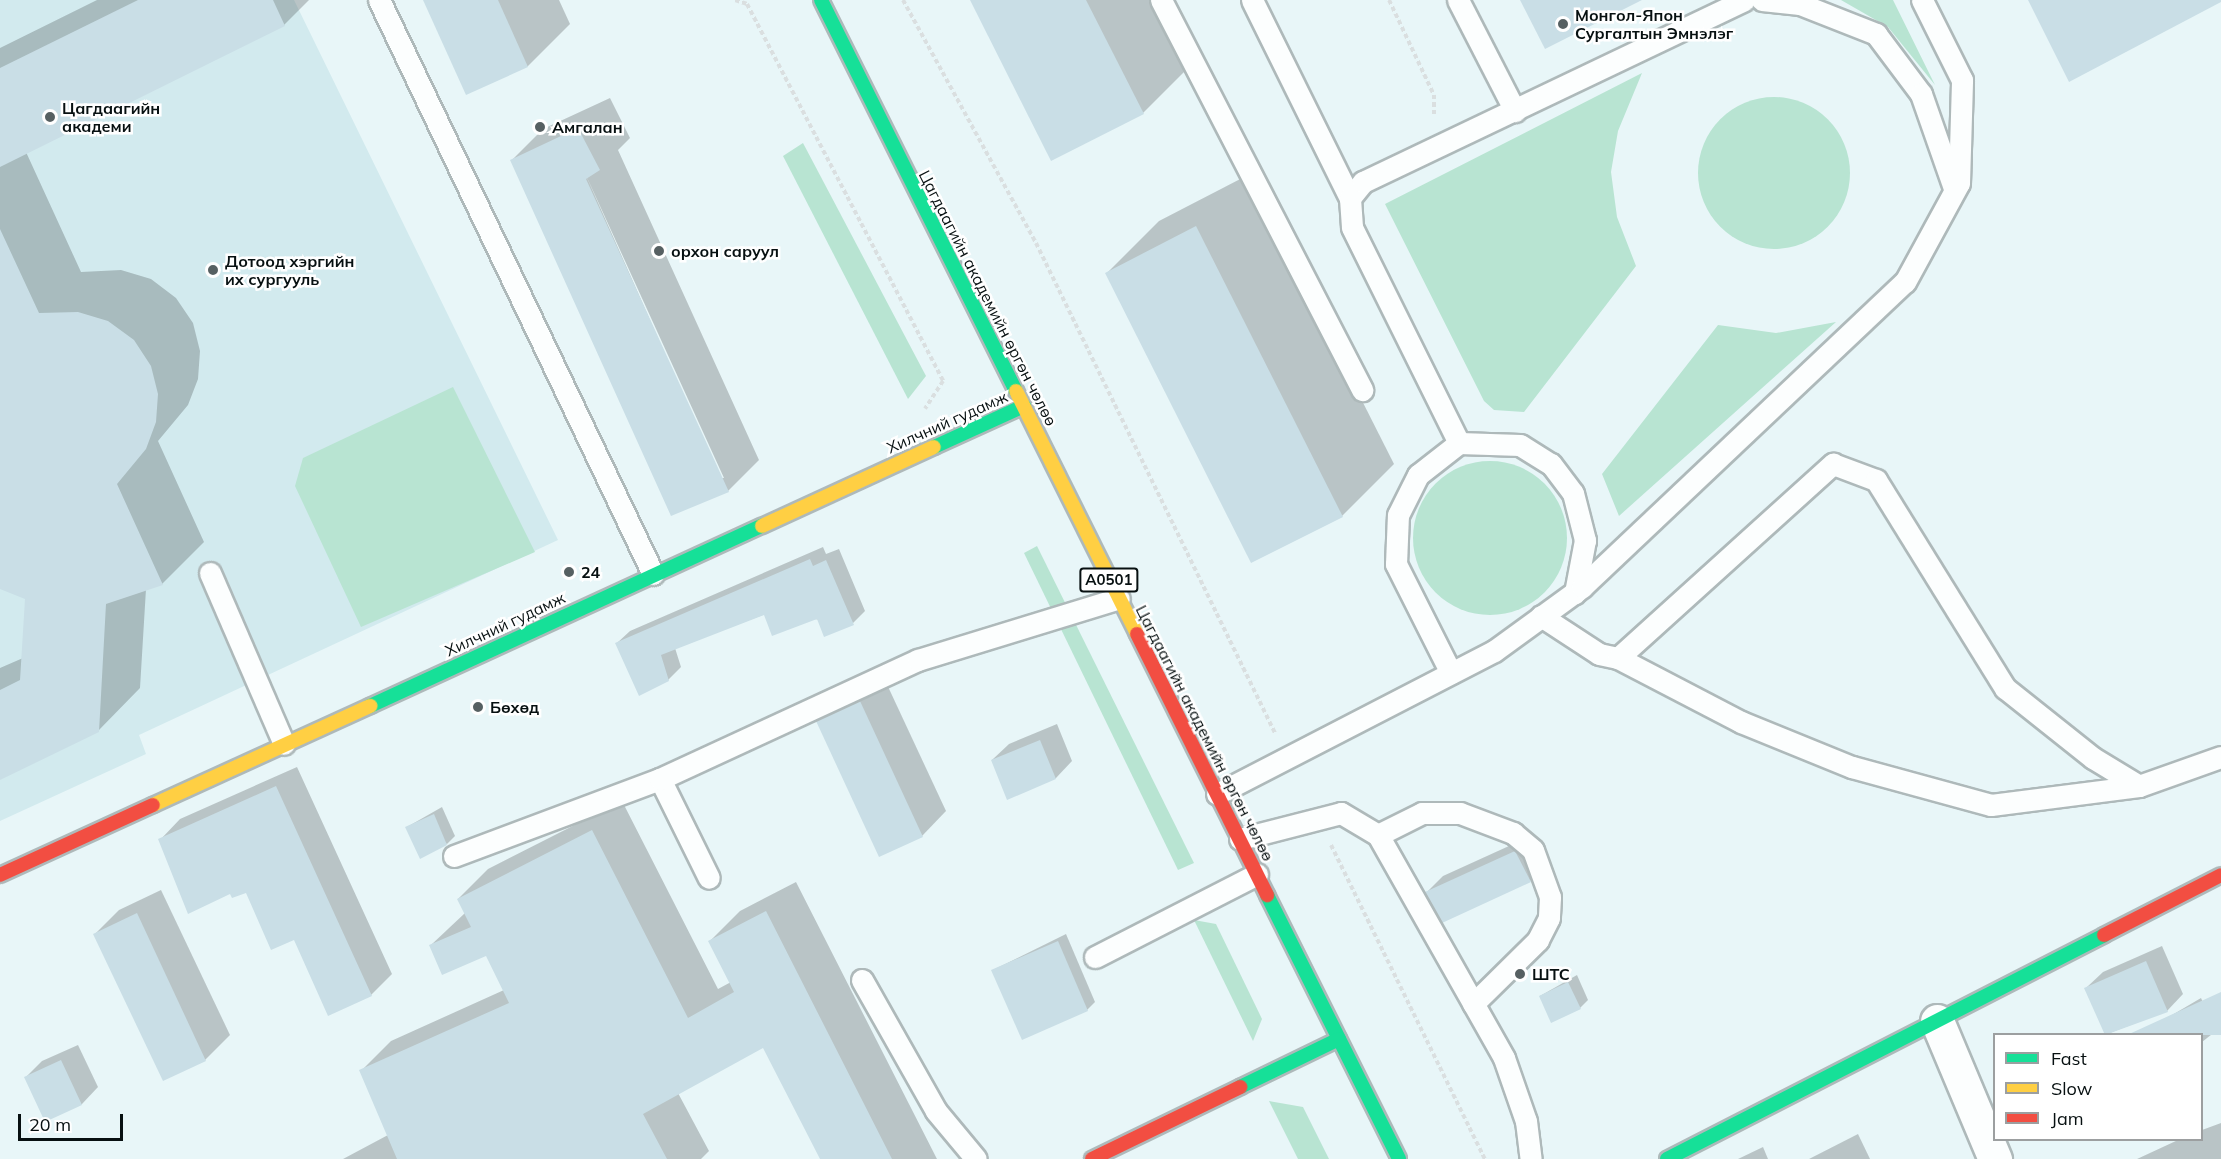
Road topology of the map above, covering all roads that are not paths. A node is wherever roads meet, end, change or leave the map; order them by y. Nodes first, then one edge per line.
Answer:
1 (379, 0) edge
2 (821, 0) edge
3 (1161, 0) edge
4 (1252, 0) edge
5 (1458, 0) edge
6 (1744, 0) edge
7 (1762, 0) edge
8 (1922, 0) edge
9 (1515, 111) junction
10 (1955, 191) junction
11 (1350, 198) junction
12 (1362, 390) dead end
13 (1024, 406) junction
14 (1459, 443) junction
15 (210, 573) dead end
16 (653, 574) junction
17 (1575, 592) junction
18 (1119, 598) junction
19 (1541, 616) junction
20 (1618, 658) junction
21 (1451, 673) junction
22 (284, 744) junction
23 (2221, 757) edge
24 (660, 779) junction
25 (2139, 786) junction
26 (1217, 794) junction
27 (1378, 835) junction
28 (1240, 839) junction
29 (454, 856) dead end
30 (1257, 874) junction
31 (0, 875) edge
32 (2221, 875) edge
33 (709, 878) dead end
34 (1095, 957) dead end
35 (862, 981) dead end
36 (1473, 1004) junction
37 (1937, 1021) junction
38 (1339, 1039) junction
39 (976, 1159) edge
40 (1092, 1159) edge
41 (1399, 1159) edge
42 (1531, 1159) edge
43 (1667, 1159) edge
44 (1995, 1159) edge

1 - 16 lane
2 - 13 main road, Цагдаагийн академийн өргөн чөлөө / A0501
3 - 12 lane
4 - 11 lane
5 - 9 lane
6 - 9 lane
7 - 10 lane
8 - 10 lane
9 - 11 lane
10 - 17 lane
11 - 14 lane
13 - 16 main road, Хилчний гудамж
13 - 18 main road, Цагдаагийн академийн өргөн чөлөө / A0501
14 - 17 lane
14 - 21 lane
15 - 22 lane
16 - 22 main road, Хилчний гудамж
17 - 19 lane
18 - 24 lane
18 - 26 main road, Цагдаагийн академийн өргөн чөлөө / A0501
19 - 20 lane
19 - 21 lane
20 - 25 lane
20 - 25 lane
21 - 26 lane
22 - 31 main road, Хилчний гудамж
23 - 25 lane
24 - 29 lane
24 - 33 lane
26 - 28 main road, Цагдаагийн академийн өргөн чөлөө / A0501
27 - 28 lane
27 - 36 lane
27 - 36 lane
28 - 30 main road, Цагдаагийн академийн өргөн чөлөө / A0501
30 - 34 lane
30 - 38 main road, Цагдаагийн академийн өргөн чөлөө / A0501
32 - 37 main road
35 - 39 lane
36 - 42 lane
37 - 43 main road
37 - 44 street
38 - 40 main road
38 - 41 main road, Цагдаагийн академийн өргөн чөлөө / A0501

